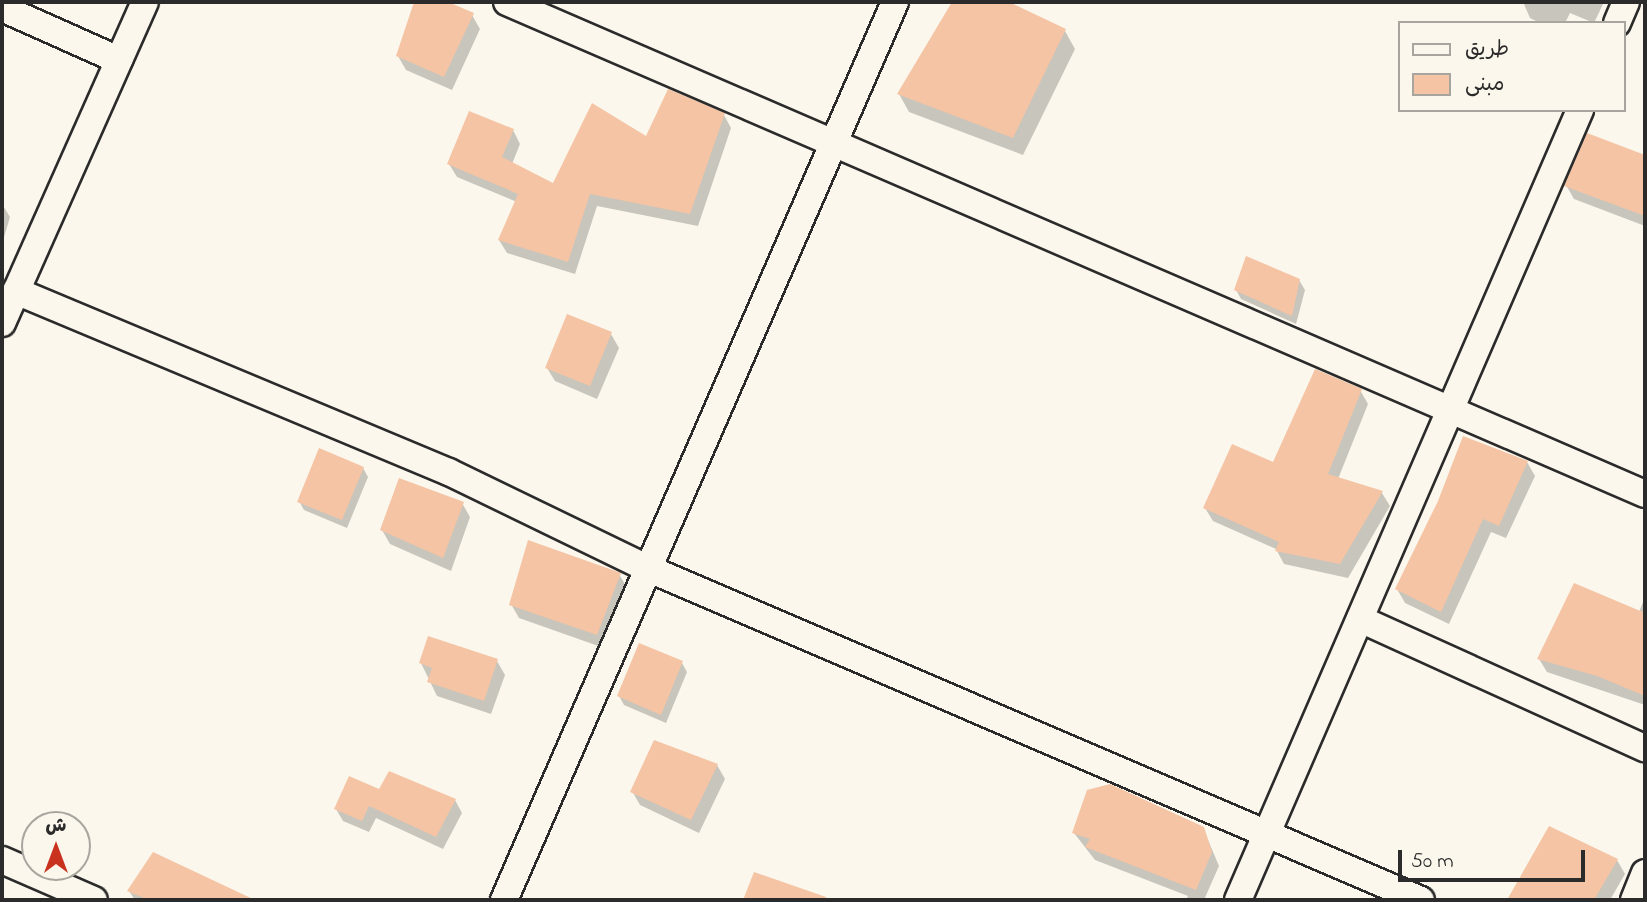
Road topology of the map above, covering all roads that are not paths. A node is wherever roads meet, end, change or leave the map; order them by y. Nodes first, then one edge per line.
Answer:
1 (145, 2) edge
2 (507, 2) edge
3 (895, 2) edge
4 (1626, 2) edge
5 (2, 8) edge
6 (1618, 21) edge
7 (119, 60) junction
8 (1579, 112) edge
9 (835, 143) junction
10 (16, 291) junction
11 (2, 323) edge
12 (1452, 411) junction
13 (1645, 494) edge
14 (647, 568) junction
15 (1360, 619) junction
16 (1645, 748) edge
17 (1268, 833) junction
18 (2, 860) edge
19 (1645, 873) edge
20 (94, 900) edge
21 (504, 900) edge
22 (1238, 900) edge
23 (1421, 900) edge
24 (1634, 900) edge

1 - 7 street
2 - 9 street
3 - 9 street
4 - 6 street
5 - 7 street
7 - 10 street
8 - 12 street
9 - 12 street
9 - 14 street
10 - 11 street
10 - 14 street
12 - 13 street
12 - 15 street
14 - 17 street
14 - 21 street
15 - 16 street
15 - 17 street
17 - 22 street
17 - 23 street
18 - 20 street
19 - 24 street

